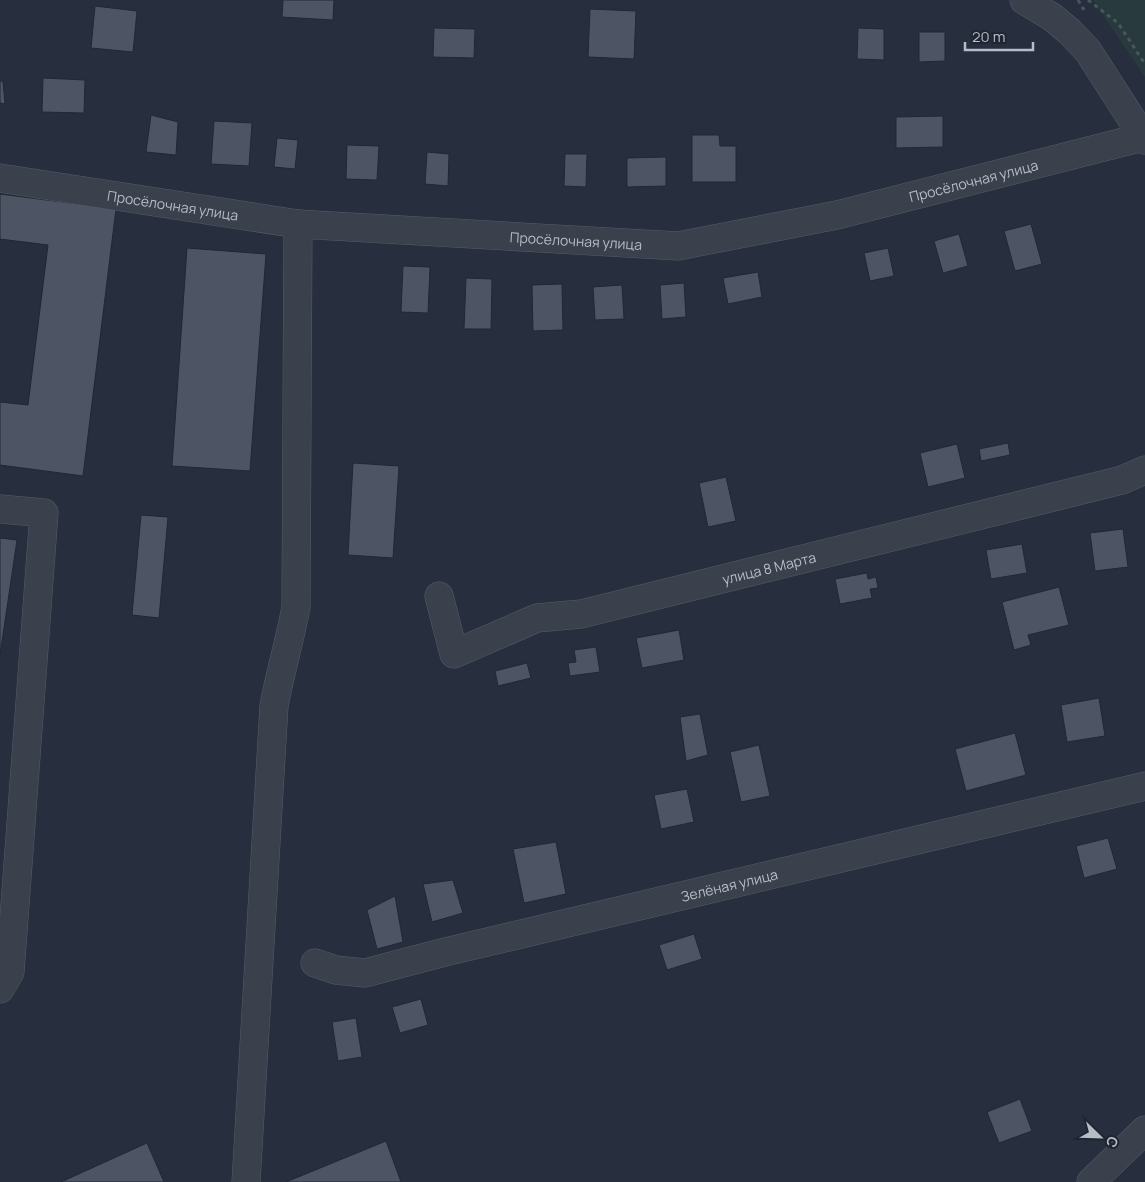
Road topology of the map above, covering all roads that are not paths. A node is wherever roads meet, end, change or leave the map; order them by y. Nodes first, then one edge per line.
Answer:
1 (1024, 0) edge
2 (1144, 139) edge
3 (0, 178) edge
4 (298, 224) junction
5 (1145, 470) edge
6 (0, 509) edge
7 (439, 596) dead end
8 (1145, 786) edge
9 (315, 963) dead end
10 (0, 989) edge
11 (1145, 1130) edge
12 (246, 1182) edge
13 (1091, 1182) edge

1 - 2 street
2 - 4 street, Просёлочная улица
3 - 4 street, Просёлочная улица
4 - 12 street
5 - 7 street, улица 8 Марта
6 - 10 street
8 - 9 street, Зелёная улица
11 - 13 street

